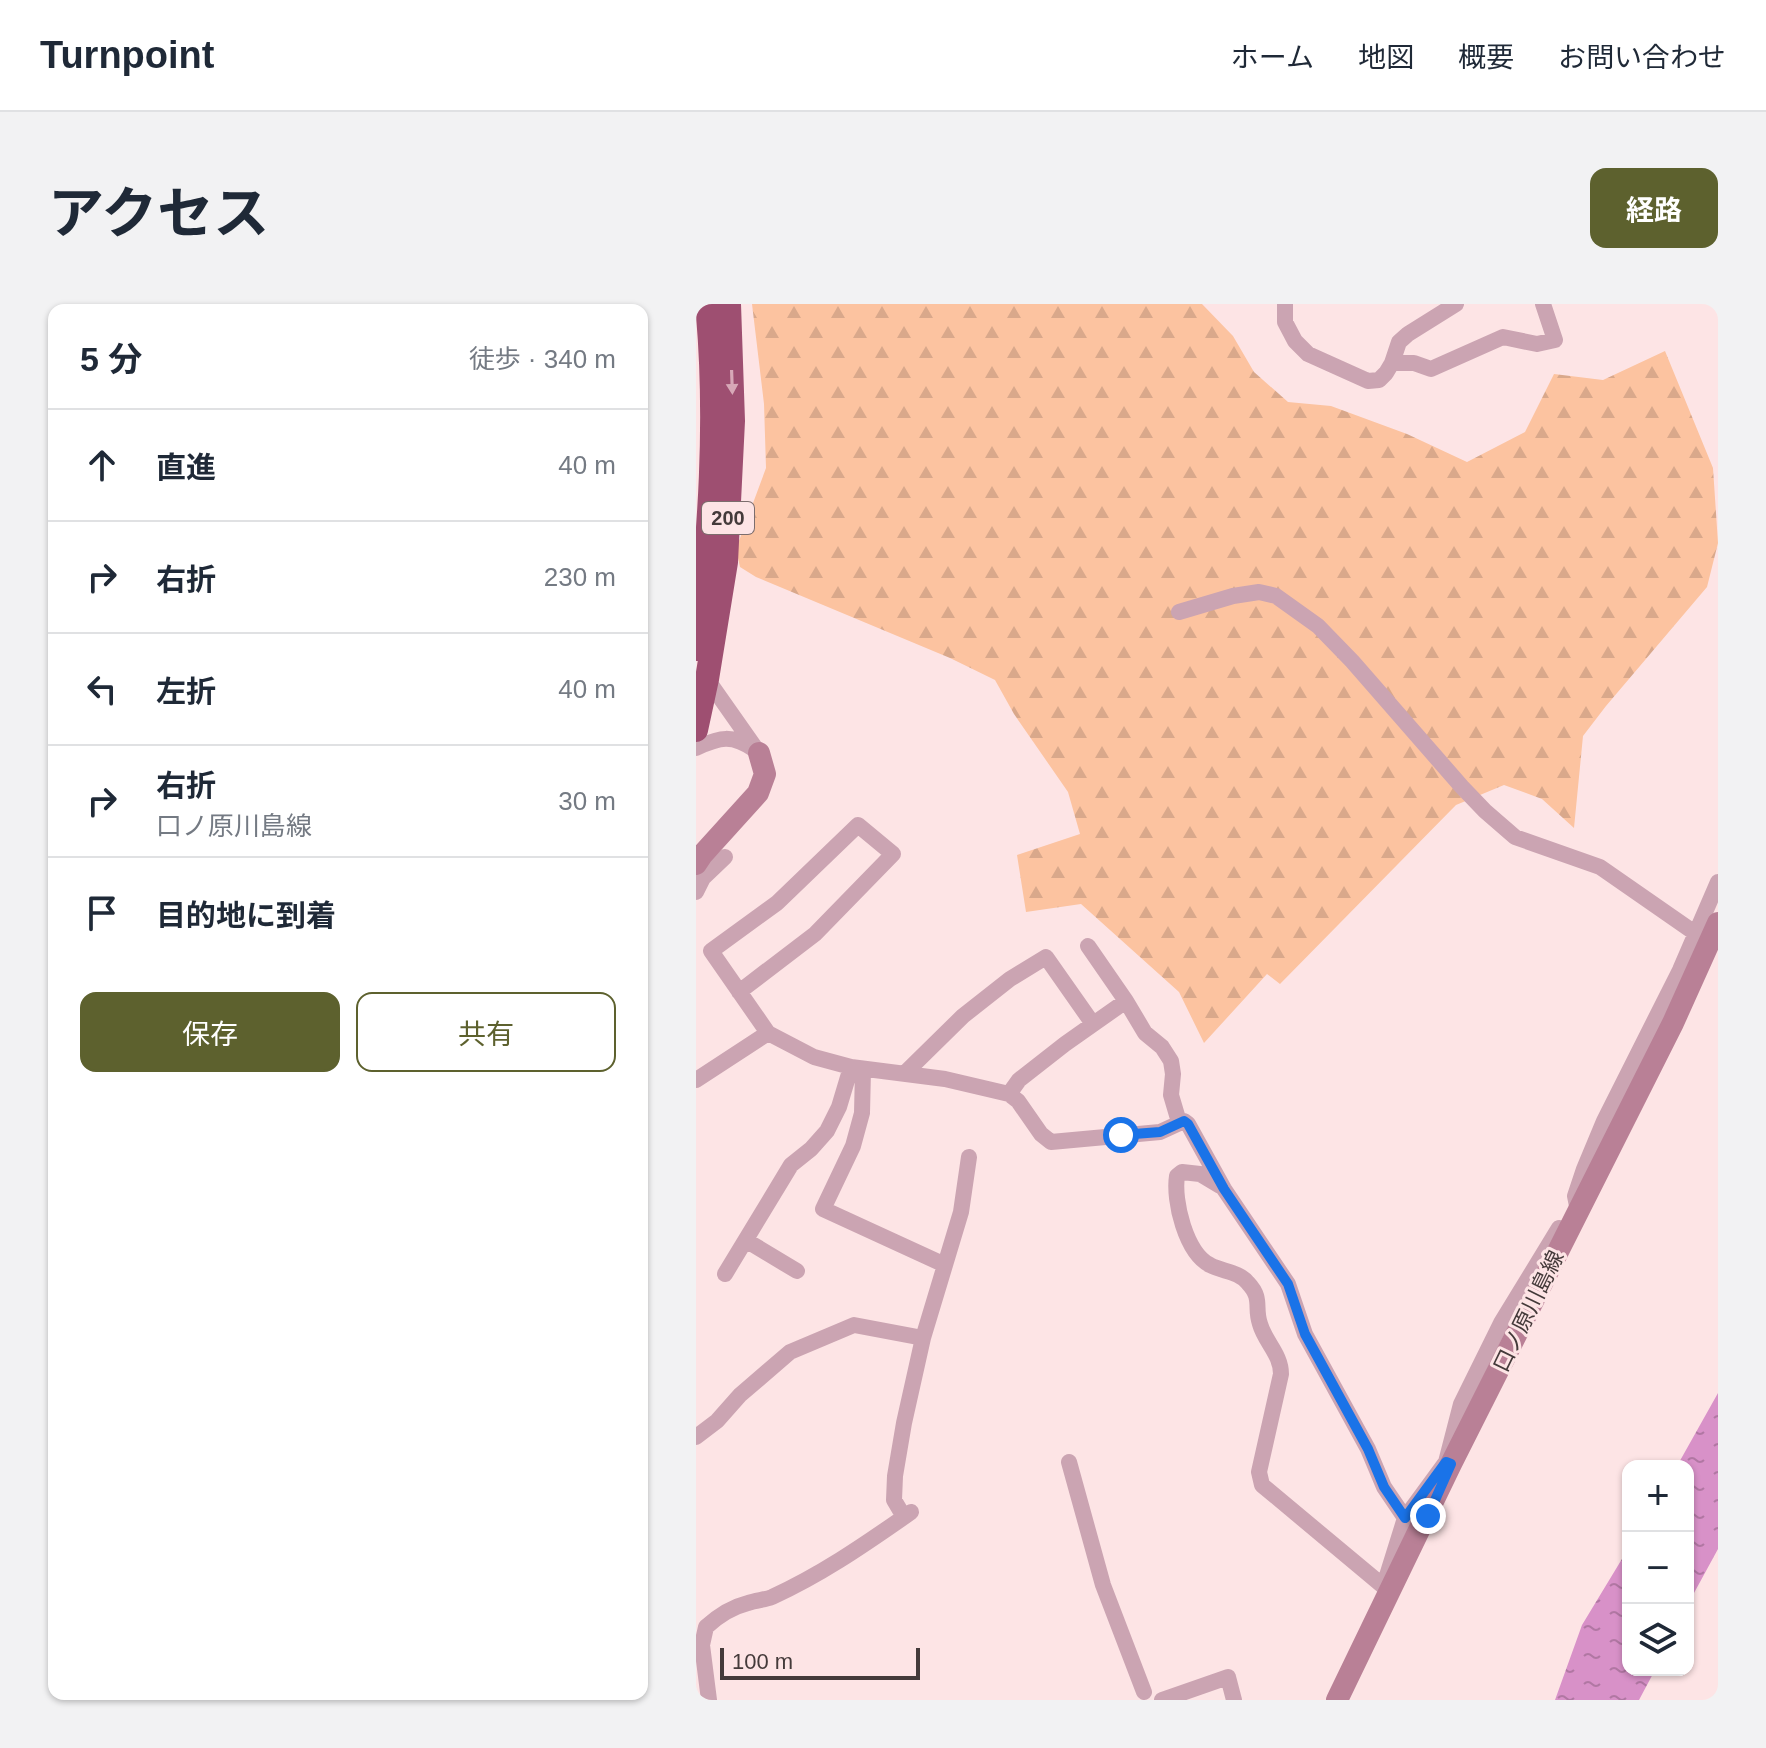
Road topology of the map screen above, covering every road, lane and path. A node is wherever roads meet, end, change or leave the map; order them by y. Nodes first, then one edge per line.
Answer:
1 (707, 304) edge
2 (729, 304) edge
3 (1285, 304) edge
4 (1456, 304) edge
5 (1543, 304) edge
6 (1392, 363) junction
7 (701, 554) edge
8 (1179, 612) dead end
9 (696, 649) edge
10 (707, 679) junction
11 (696, 730) edge
12 (696, 748) edge
13 (759, 753) junction
14 (725, 857) dead end
15 (696, 864) edge
16 (1718, 882) edge
17 (696, 892) edge
18 (1718, 923) edge
19 (1695, 933) junction
20 (1088, 946) dead end
21 (739, 992) junction
22 (1126, 1001) junction
23 (1093, 1024) junction
24 (768, 1033) junction
25 (857, 1068) junction
26 (904, 1074) junction
27 (696, 1080) edge
28 (1009, 1094) junction
29 (1179, 1122) junction
30 (969, 1157) dead end
31 (1224, 1189) junction
32 (1578, 1210) junction
33 (747, 1241) junction
34 (945, 1265) junction
35 (797, 1271) dead end
36 (725, 1274) dead end
37 (923, 1338) junction
38 (696, 1437) edge
39 (1069, 1462) dead end
40 (1449, 1463) junction
41 (1405, 1518) junction
42 (1387, 1589) junction
43 (1143, 1697) edge
44 (709, 1700) edge
45 (1162, 1700) edge
46 (1234, 1700) edge
47 (1337, 1700) edge

1 - 7 highway, 200
2 -> 10 highway, 200
3 - 6 street
4 - 6 street
5 - 6 street
7 - 9 highway, 200
8 - 19 street
10 - 11 highway, 200
10 - 13 street
12 - 13 street
13 - 15 main road
14 - 17 street
16 - 19 street
18 - 32 main road, 口ノ原川島線
19 - 32 street
20 - 22 street
21 - 21 street
21 - 24 street
22 - 23 street
22 - 29 street
23 - 26 street
23 - 28 street
24 - 25 street
24 - 27 street
25 - 26 street
25 - 33 street
25 - 34 street
26 - 28 street
28 - 29 street
29 - 31 street
30 - 34 street
31 - 41 street
31 - 42 street
32 - 40 main road, 口ノ原川島線
33 - 35 street
33 - 36 street
34 - 37 street
37 - 38 street
37 - 44 street
39 - 43 street
40 - 41 street
40 - 42 main road, 口ノ原川島線
41 - 42 street
42 - 47 main road, 口ノ原川島線
45 - 46 street

